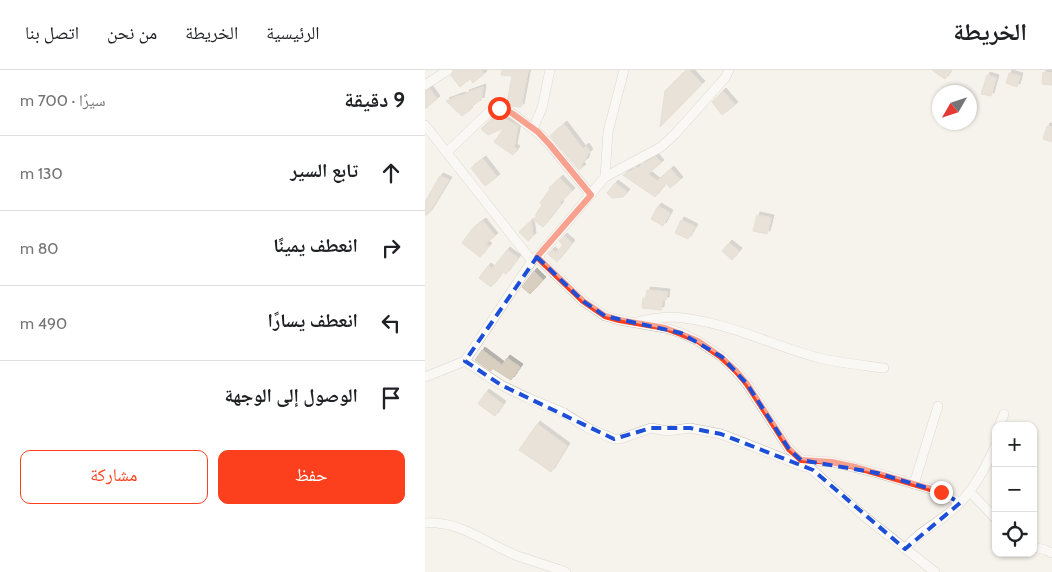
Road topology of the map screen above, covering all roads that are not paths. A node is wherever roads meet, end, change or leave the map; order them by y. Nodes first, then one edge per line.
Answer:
1 (448, 70) edge
2 (550, 70) edge
3 (624, 70) edge
4 (729, 70) edge
5 (425, 85) edge
6 (425, 125) edge
7 (533, 129) junction
8 (447, 152) junction
9 (605, 177) junction
10 (591, 195) junction
11 (534, 259) junction
12 (629, 322) junction
13 (465, 361) junction
14 (884, 368) dead end
15 (425, 378) edge
16 (938, 406) dead end
17 (1004, 414) dead end
18 (1001, 422) edge
19 (992, 453) edge
20 (801, 460) junction
21 (813, 470) junction
22 (914, 484) junction
23 (971, 492) junction
24 (960, 504) junction
25 (992, 515) edge
26 (425, 523) edge
27 (1037, 548) edge
28 (905, 549) junction
29 (1052, 553) edge
30 (567, 572) edge
31 (935, 572) edge

1 - 5 street
2 - 7 street
3 - 9 street
4 - 9 street
6 - 8 street
7 - 8 street
7 - 10 street
8 - 11 street
9 - 10 street
10 - 11 street
11 - 12 street
11 - 13 street
12 - 14 street
12 - 20 street
13 - 15 street
13 - 21 street
16 - 22 street
17 - 18 street
19 - 23 street
20 - 21 street
20 - 22 street
21 - 28 street
22 - 24 street
23 - 24 street
23 - 25 street
24 - 28 street
26 - 30 street
27 - 29 street
28 - 31 street

